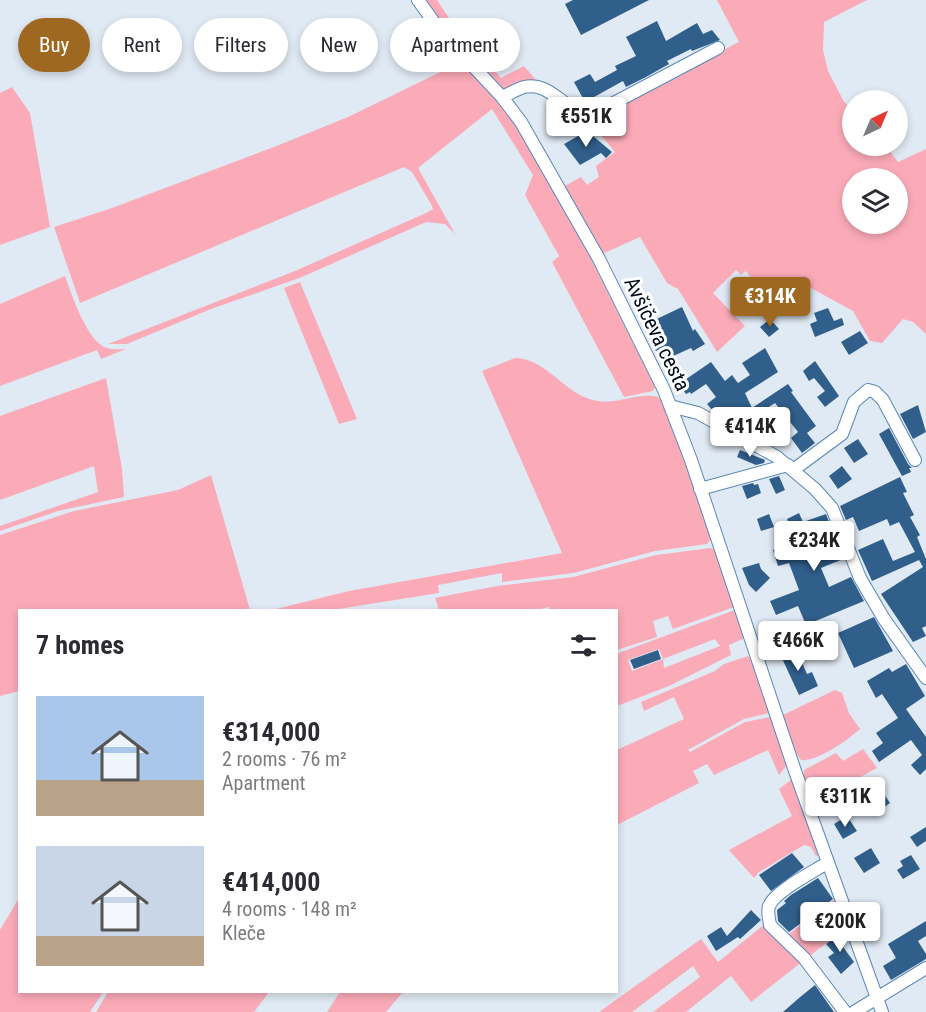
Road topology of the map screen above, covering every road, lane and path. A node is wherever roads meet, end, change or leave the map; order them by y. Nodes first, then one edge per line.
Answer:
1 (418, 0) edge
2 (718, 48) dead end
3 (502, 97) junction
4 (670, 406) junction
5 (915, 460) dead end
6 (790, 467) junction
7 (700, 489) junction
8 (926, 678) edge
9 (828, 863) junction
10 (926, 968) edge
11 (878, 999) junction
12 (845, 1012) edge
13 (854, 1012) edge
14 (882, 1012) edge

1 - 3 street, Avšičeva cesta
2 - 3 street
3 - 4 street, Avšičeva cesta
4 - 6 street
4 - 7 street, Avšičeva cesta
5 - 6 street
6 - 7 street
6 - 8 street
7 - 9 street, Avšičeva cesta
9 - 11 street, Avšičeva cesta
9 - 12 street
10 - 11 street
11 - 13 street
11 - 14 street, Avšičeva cesta

